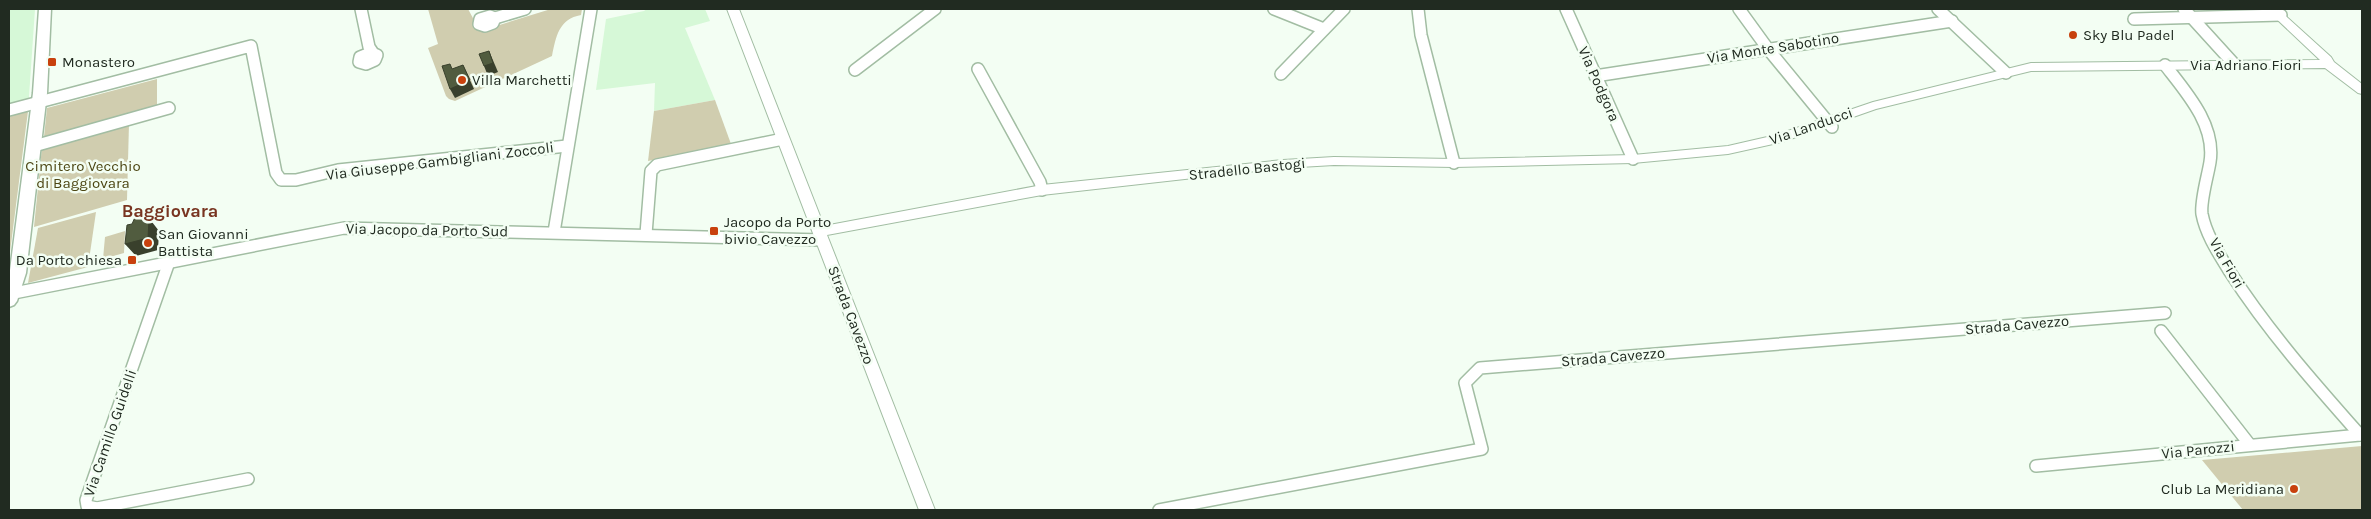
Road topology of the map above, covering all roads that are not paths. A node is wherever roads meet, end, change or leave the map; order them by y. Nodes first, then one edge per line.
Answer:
1 (45, 9) edge
2 (361, 9) edge
3 (525, 9) edge
4 (591, 9) edge
5 (935, 9) edge
6 (1274, 9) edge
7 (1344, 9) edge
8 (1418, 9) edge
9 (1566, 9) edge
10 (1739, 9) edge
11 (1938, 9) edge
12 (2184, 9) edge
13 (736, 10) edge
14 (2278, 13) edge
15 (2192, 17) junction
16 (495, 18) dead end
17 (2134, 19) dead end
18 (1952, 21) junction
19 (1324, 29) junction
20 (1768, 49) junction
21 (369, 52) dead end
22 (2234, 64) junction
23 (2328, 64) junction
24 (2165, 65) junction
25 (855, 70) dead end
26 (978, 70) dead end
27 (2006, 73) junction
28 (1281, 74) dead end
29 (1596, 76) junction
30 (2362, 90) edge
31 (39, 102) junction
32 (169, 108) dead end
33 (9, 110) edge
34 (1830, 124) junction
35 (783, 139) junction
36 (34, 146) junction
37 (567, 146) junction
38 (1633, 159) junction
39 (1454, 162) junction
40 (1042, 190) junction
41 (554, 232) junction
42 (646, 234) junction
43 (821, 236) junction
44 (169, 262) junction
45 (10, 296) edge
46 (2165, 313) dead end
47 (2161, 331) dead end
48 (2360, 435) joint
49 (2250, 445) junction
50 (2036, 466) dead end
51 (248, 479) dead end
52 (926, 510) edge
53 (1159, 510) edge

1 - 31 main road
2 - 21 street
3 - 16 street
4 - 37 street
5 - 25 street
6 - 19 street
7 - 19 street
8 - 39 street
9 - 29 street, Via Podgora
10 - 20 street
11 - 18 street
12 - 15 street
13 - 35 street, Strada Cavezzo
14 - 15 street
14 - 23 street
15 - 17 street
15 - 22 street
18 - 20 street, Via Monte Sabotino
18 - 27 street
19 - 28 street
20 - 29 street, Via Monte Sabotino
20 - 34 street
22 - 23 street, Via Adriano Fiori
22 - 24 street, Via Adriano Fiori
23 - 30 street
24 - 27 street, Via Landucci
24 - 48 street, Via Fiori
26 - 40 street
27 - 34 street, Via Landucci
29 - 38 street, Via Podgora
31 - 33 street
31 - 36 main road
31 - 37 street, Via Giuseppe Gambigliani Zoccoli
32 - 36 street
34 - 38 street, Via Landucci
35 - 42 street
35 - 43 street, Strada Cavezzo
36 - 45 main road
37 - 41 street
38 - 39 street, Via Landucci
39 - 40 street, Stradello Bastogi
40 - 43 street, Stradello Bastogi
41 - 42 street, Via Jacopo da Porto Sud
41 - 44 street, Via Jacopo da Porto Sud
42 - 43 street, Via Jacopo da Porto Sud
43 - 52 street, Strada Cavezzo
44 - 45 street, Via Jacopo da Porto Sud
44 - 51 street, Via Camillo Guidelli
46 - 53 street, Strada Cavezzo
47 - 49 street
48 - 49 street, Via Parozzi
49 - 50 street, Via Parozzi

